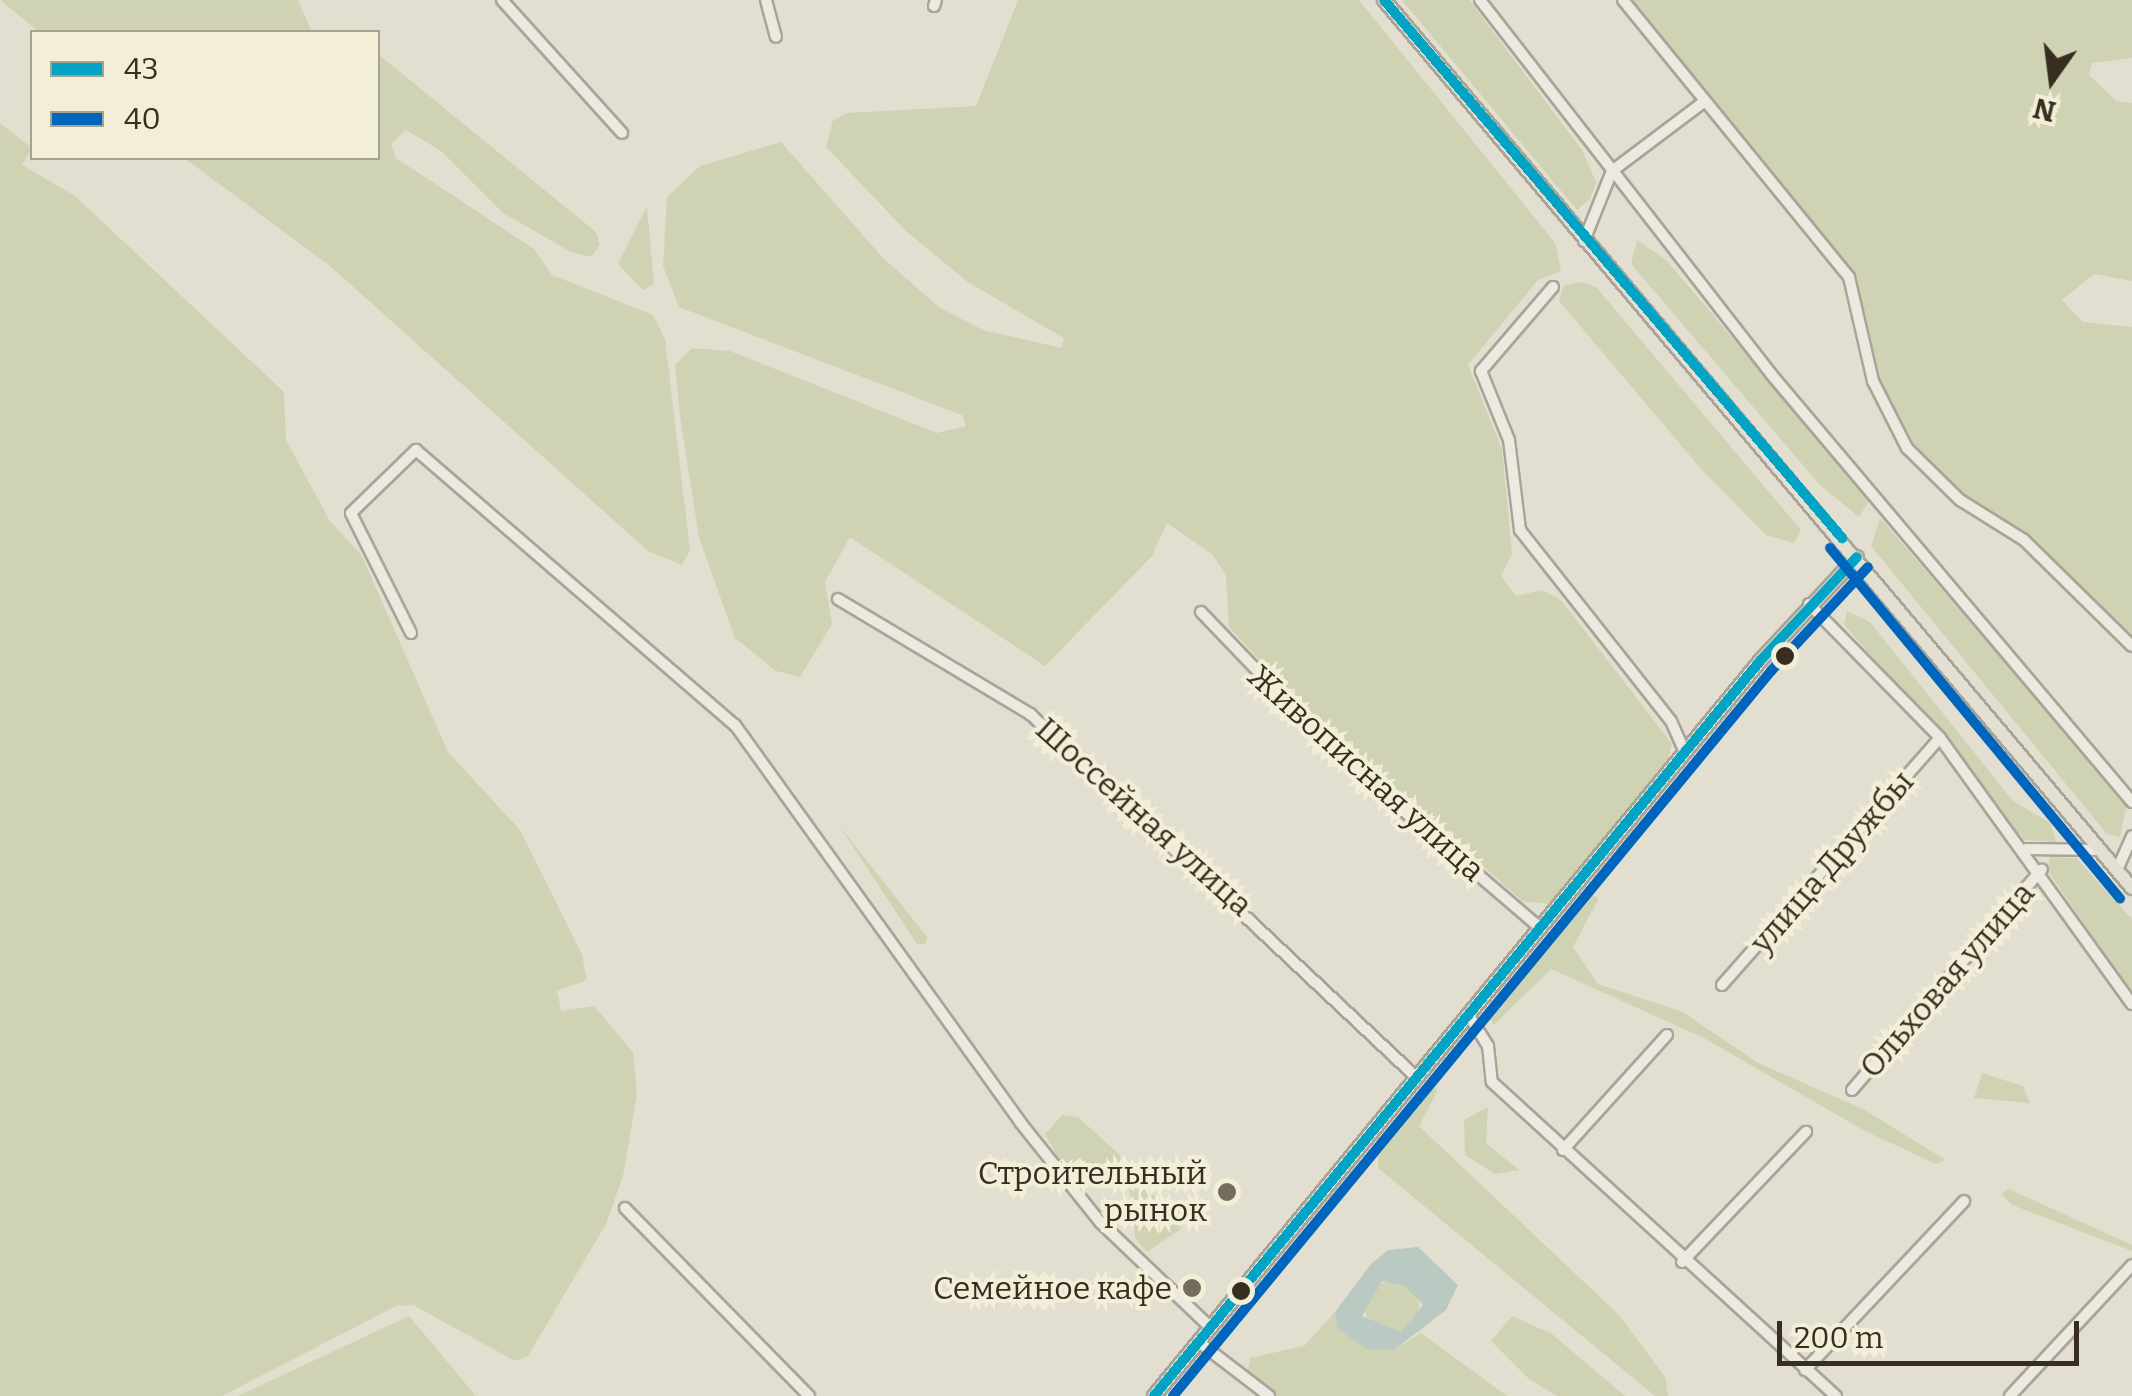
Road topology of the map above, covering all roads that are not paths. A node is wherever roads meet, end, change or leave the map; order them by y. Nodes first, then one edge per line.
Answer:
1 (502, 0) edge
2 (766, 0) edge
3 (1384, 0) edge
4 (1480, 0) edge
5 (1623, 0) edge
6 (776, 37) dead end
7 (1705, 101) junction
8 (622, 133) dead end
9 (1612, 172) junction
10 (1584, 242) junction
11 (1554, 287) dead end
12 (1856, 557) junction
13 (838, 599) dead end
14 (1809, 604) junction
15 (1201, 612) dead end
16 (411, 633) dead end
17 (2132, 646) edge
18 (1940, 738) junction
19 (1685, 753) junction
20 (2132, 802) edge
21 (2132, 836) edge
22 (2026, 849) junction
23 (2100, 850) junction
24 (2042, 869) junction
25 (2117, 870) junction
26 (2132, 888) edge
27 (1538, 927) junction
28 (1722, 985) dead end
29 (2132, 1004) edge
30 (1468, 1014) junction
31 (1667, 1036) dead end
32 (1416, 1076) junction
33 (1852, 1090) dead end
34 (1806, 1132) dead end
35 (1563, 1150) junction
36 (1964, 1201) dead end
37 (625, 1208) dead end
38 (1682, 1262) junction
39 (2132, 1265) edge
40 (1211, 1328) junction
41 (1200, 1343) junction
42 (1804, 1370) junction
43 (809, 1396) edge
44 (1154, 1396) edge
45 (1269, 1396) edge
46 (1836, 1396) edge
47 (2010, 1396) edge

1 - 8 street
2 - 6 street
3 - 10 main road
4 - 9 street
5 - 7 street
7 - 9 street
7 - 17 street
9 - 10 street
9 - 20 street
10 - 12 main road
11 - 19 street
12 - 14 main road
12 - 23 main road
13 - 32 street, Шоссейная улица
14 - 18 street
14 - 19 main road
15 - 27 street, Живописная улица
16 - 40 street
18 - 22 street
18 - 28 street, улица Дружбы
19 - 27 main road
21 - 25 street
22 - 23 street
22 - 24 street
23 - 25 main road
24 - 29 street
24 - 33 street, Ольховая улица
25 - 26 main road
27 - 30 main road
30 - 32 main road
30 - 35 street
31 - 35 street
32 - 40 main road
34 - 38 street
35 - 38 street
36 - 42 street
37 - 43 street
38 - 42 street
39 - 47 street
40 - 41 main road
41 - 44 main road
41 - 45 street
42 - 46 street

